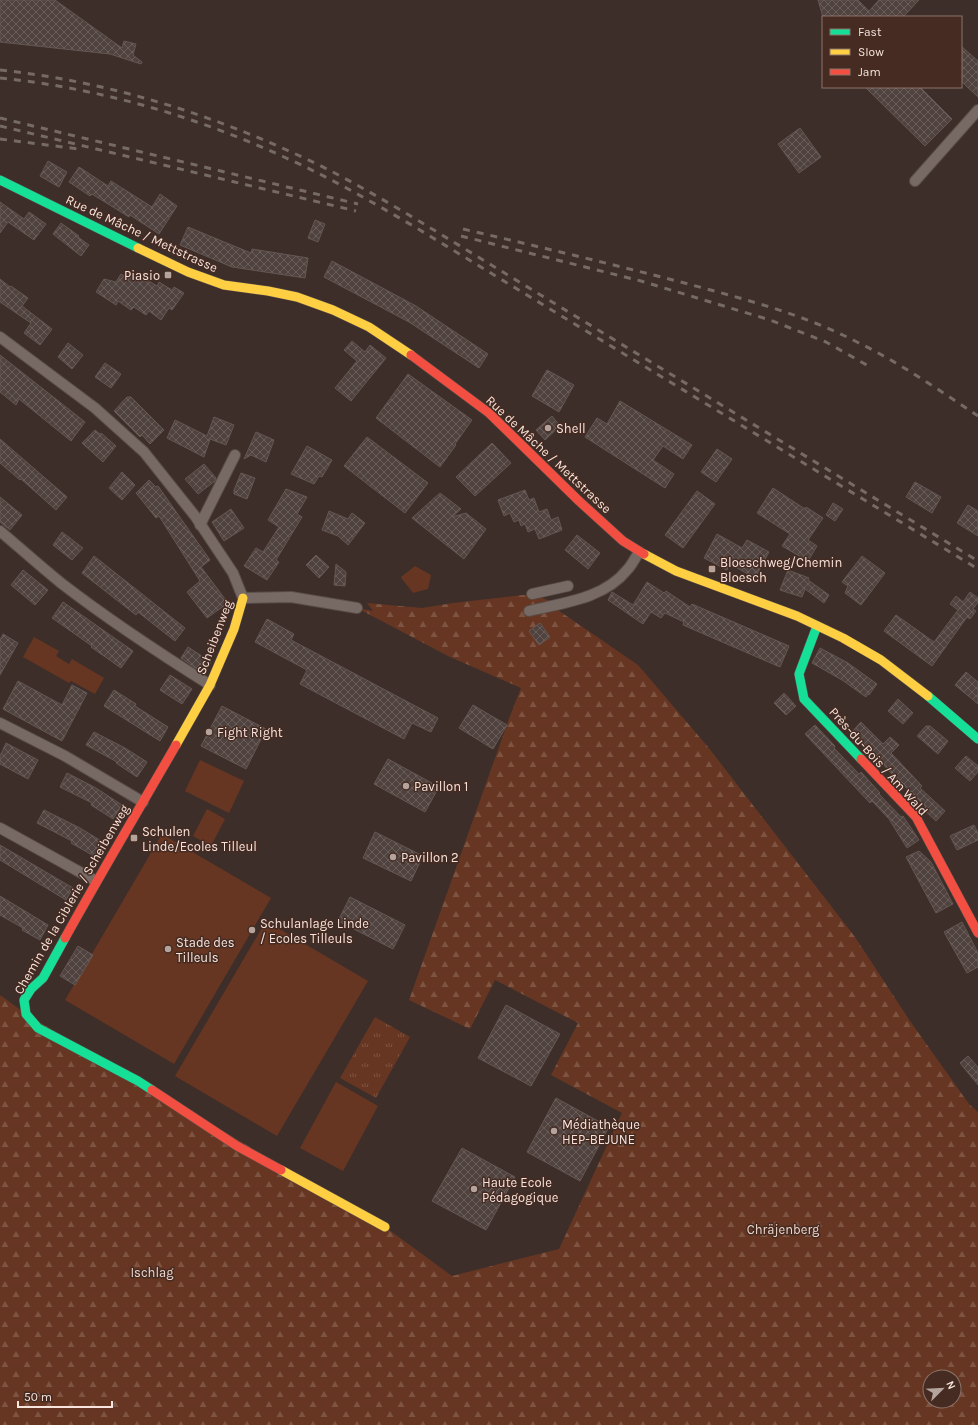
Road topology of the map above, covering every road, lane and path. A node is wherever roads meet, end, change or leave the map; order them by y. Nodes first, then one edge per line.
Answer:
1 (978, 110) edge
2 (0, 180) edge
3 (915, 181) dead end
4 (0, 337) edge
5 (235, 455) dead end
6 (200, 525) junction
7 (0, 531) edge
8 (639, 552) junction
9 (568, 586) dead end
10 (532, 594) dead end
11 (243, 598) junction
12 (357, 608) dead end
13 (529, 611) dead end
14 (817, 626) junction
15 (210, 686) junction
16 (0, 723) edge
17 (978, 738) edge
18 (143, 802) junction
19 (0, 828) edge
20 (96, 881) junction
21 (978, 933) edge
22 (385, 1227) dead end

1 - 3 street
2 - 8 street, Rue de Mâche / Mettstrasse
4 - 6 street
5 - 6 street
6 - 11 street
7 - 15 street
8 - 13 street
8 - 14 street, Rue de Mâche / Mettstrasse
9 - 10 street
11 - 12 street
11 - 15 street, Scheibenweg
14 - 17 street, Rue de Mâche / Mettstrasse
14 - 21 street, Près-du-Bois / Am Wald
15 - 18 street, Chemin de la Ciblerie / Scheibenweg
16 - 18 street
18 - 20 street, Chemin de la Ciblerie / Scheibenweg
19 - 20 street
20 - 22 street, Chemin de la Ciblerie / Scheibenweg

